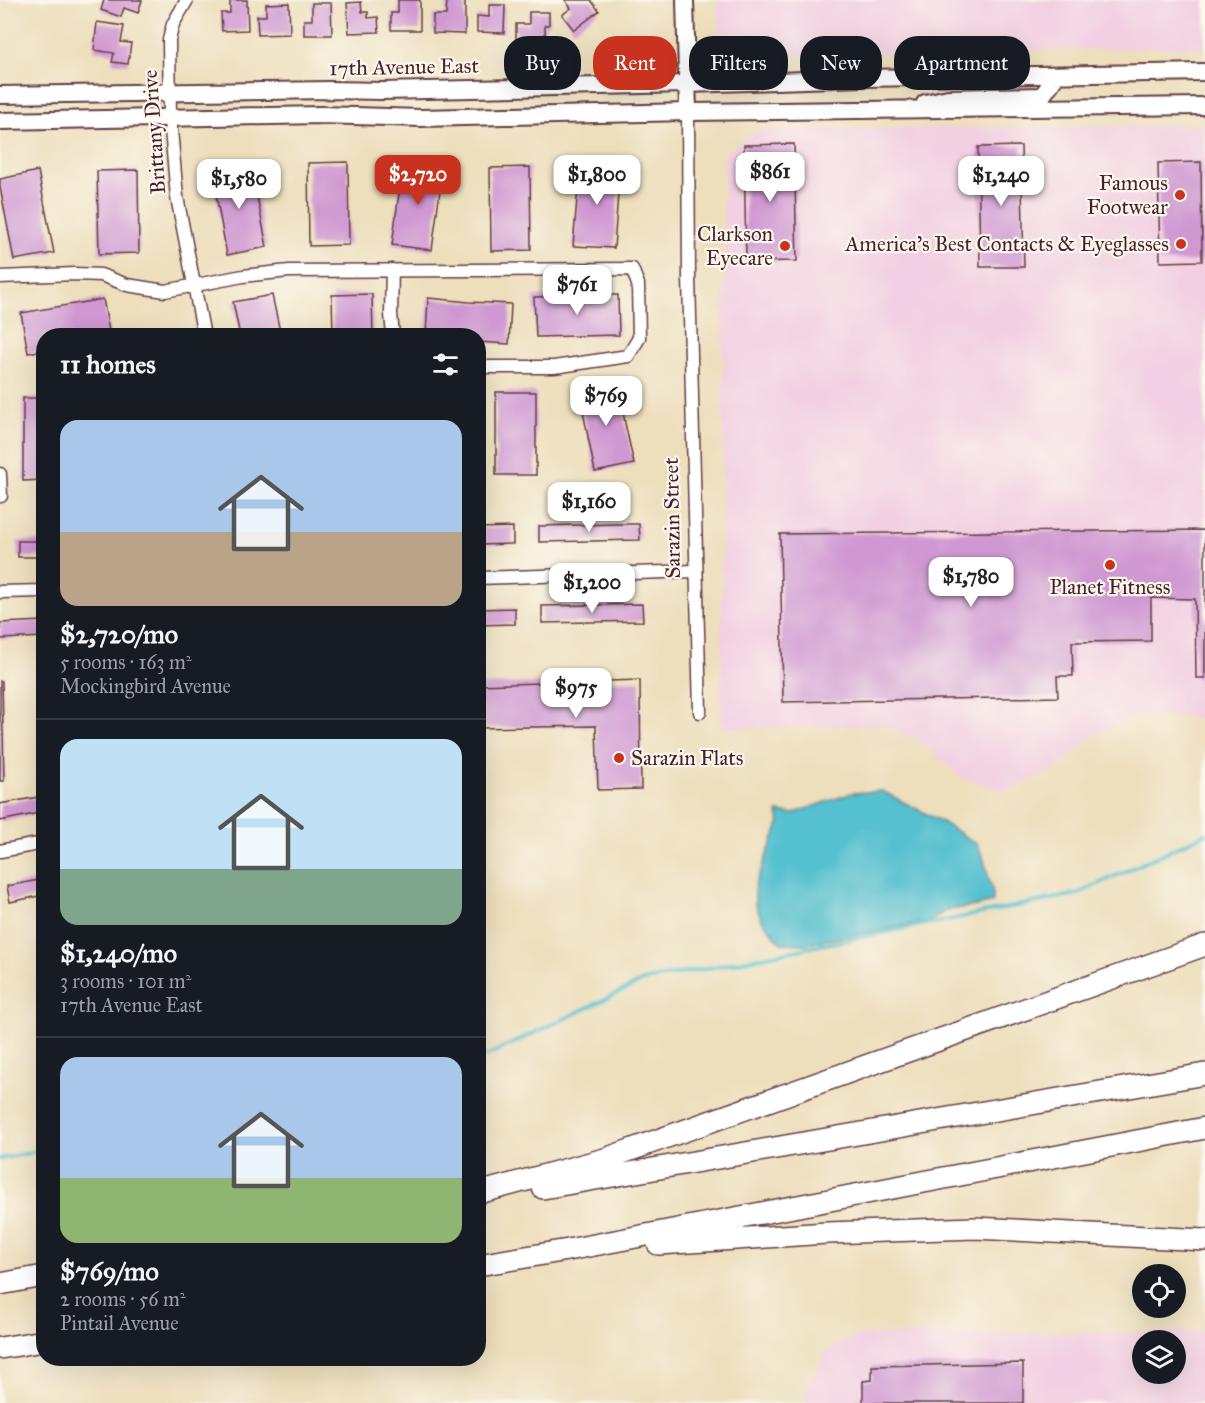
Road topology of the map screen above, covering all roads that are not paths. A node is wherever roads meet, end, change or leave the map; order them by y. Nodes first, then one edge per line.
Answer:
1 (187, 0) edge
2 (685, 0) edge
3 (1205, 72) edge
4 (1057, 75) junction
5 (687, 84) junction
6 (170, 93) junction
7 (0, 95) edge
8 (1205, 106) edge
9 (889, 110) junction
10 (688, 112) junction
11 (170, 118) junction
12 (0, 122) edge
13 (392, 270) junction
14 (0, 277) edge
15 (194, 286) junction
16 (202, 328) edge
17 (393, 328) edge
18 (486, 367) edge
19 (0, 474) edge
20 (1, 496) edge
21 (696, 571) junction
22 (486, 578) edge
23 (36, 591) edge
24 (0, 592) edge
25 (700, 712) dead end
26 (36, 844) edge
27 (0, 851) edge
28 (1205, 945) edge
29 (1205, 1074) edge
30 (1205, 1128) edge
31 (486, 1191) edge
32 (486, 1198) edge
33 (1205, 1240) edge
34 (568, 1250) junction
35 (486, 1264) edge
36 (36, 1277) edge
37 (0, 1284) edge
38 (36, 1342) edge
39 (0, 1348) edge

1 - 6 street, Brittany Drive
2 - 5 street, Sarazin Street
3 - 4 street, 17th Avenue East
4 - 5 street, 17th Avenue East
4 - 9 street
5 - 6 street, 17th Avenue East
5 - 10 street, Sarazin Street
6 - 7 street, 17th Avenue East
6 - 11 street, Brittany Drive
8 - 9 street
9 - 10 street
10 - 11 street
10 - 21 street, Sarazin Street
11 - 12 street
11 - 15 street, Brittany Drive
13 - 15 street
13 - 17 street
13 - 18 street
14 - 15 street
15 - 16 street, Brittany Drive
19 - 20 street
21 - 22 street
21 - 25 street, Sarazin Street
23 - 24 street
26 - 27 street
28 - 31 highway
29 - 32 highway
30 - 34 highway
33 - 34 highway
34 - 35 highway
36 - 37 highway
38 - 39 highway

